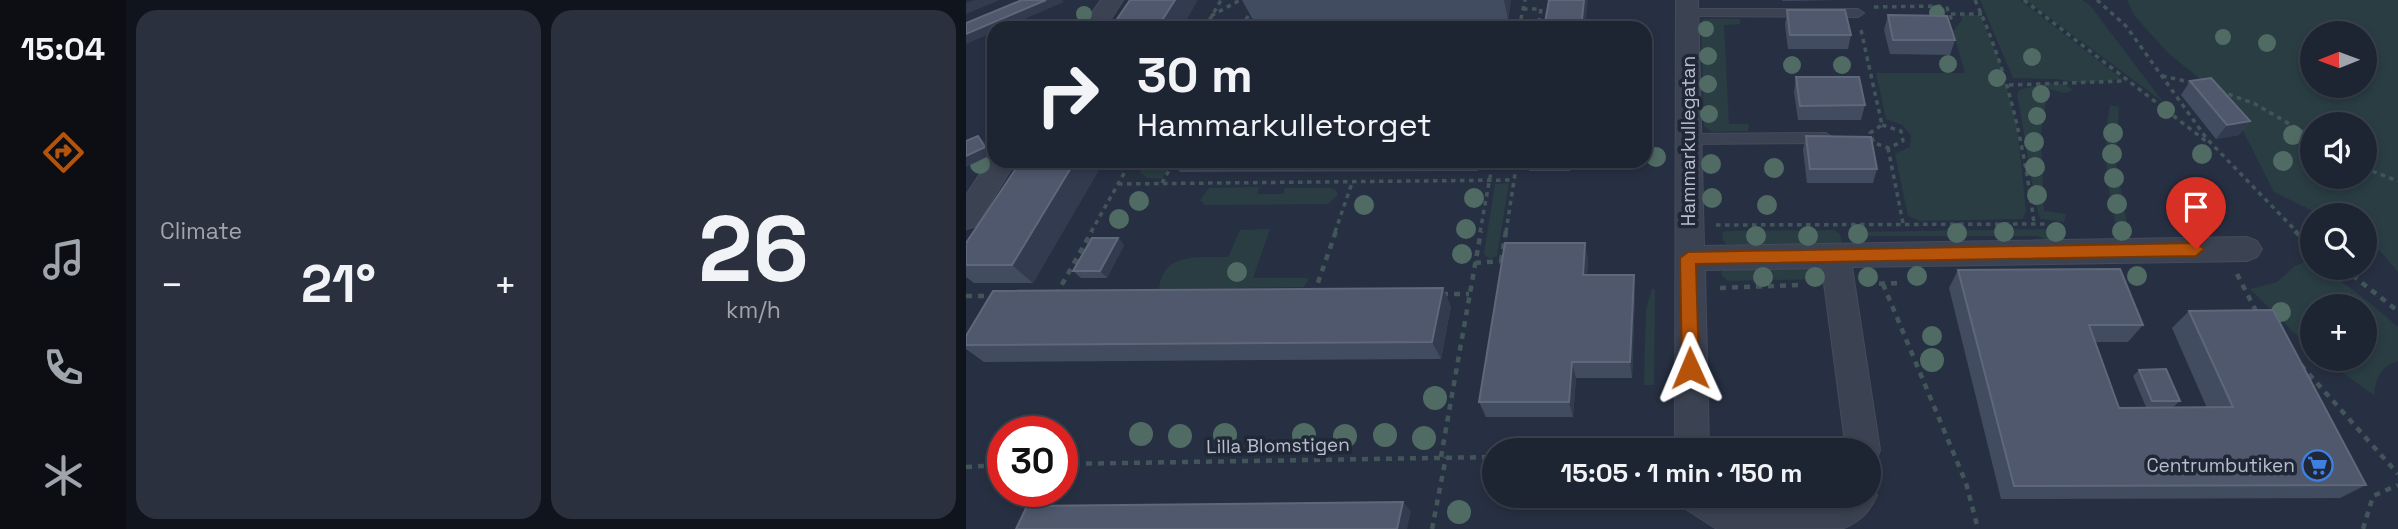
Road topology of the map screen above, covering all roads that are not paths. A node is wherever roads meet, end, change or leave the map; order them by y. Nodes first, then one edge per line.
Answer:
1 (1112, 0) edge
2 (1687, 7) edge
3 (1858, 13) road end
4 (1098, 21) edge
5 (1843, 138) edge
6 (1688, 139) junction
7 (998, 168) edge
8 (966, 218) edge
9 (2235, 249) road end
10 (1835, 256) junction
11 (1688, 258) junction
12 (1692, 438) edge
13 (1861, 438) edge
14 (1717, 508) edge
15 (1846, 508) edge

1 - 4 street
2 - 3 lane
2 - 6 street, Hammarkullegatan
5 - 6 lane
6 - 11 street, Hammarkullegatan
7 - 8 street
9 - 10 street
10 - 11 street
10 - 13 street
11 - 12 street, Hammarkullegatan
14 - 15 street

